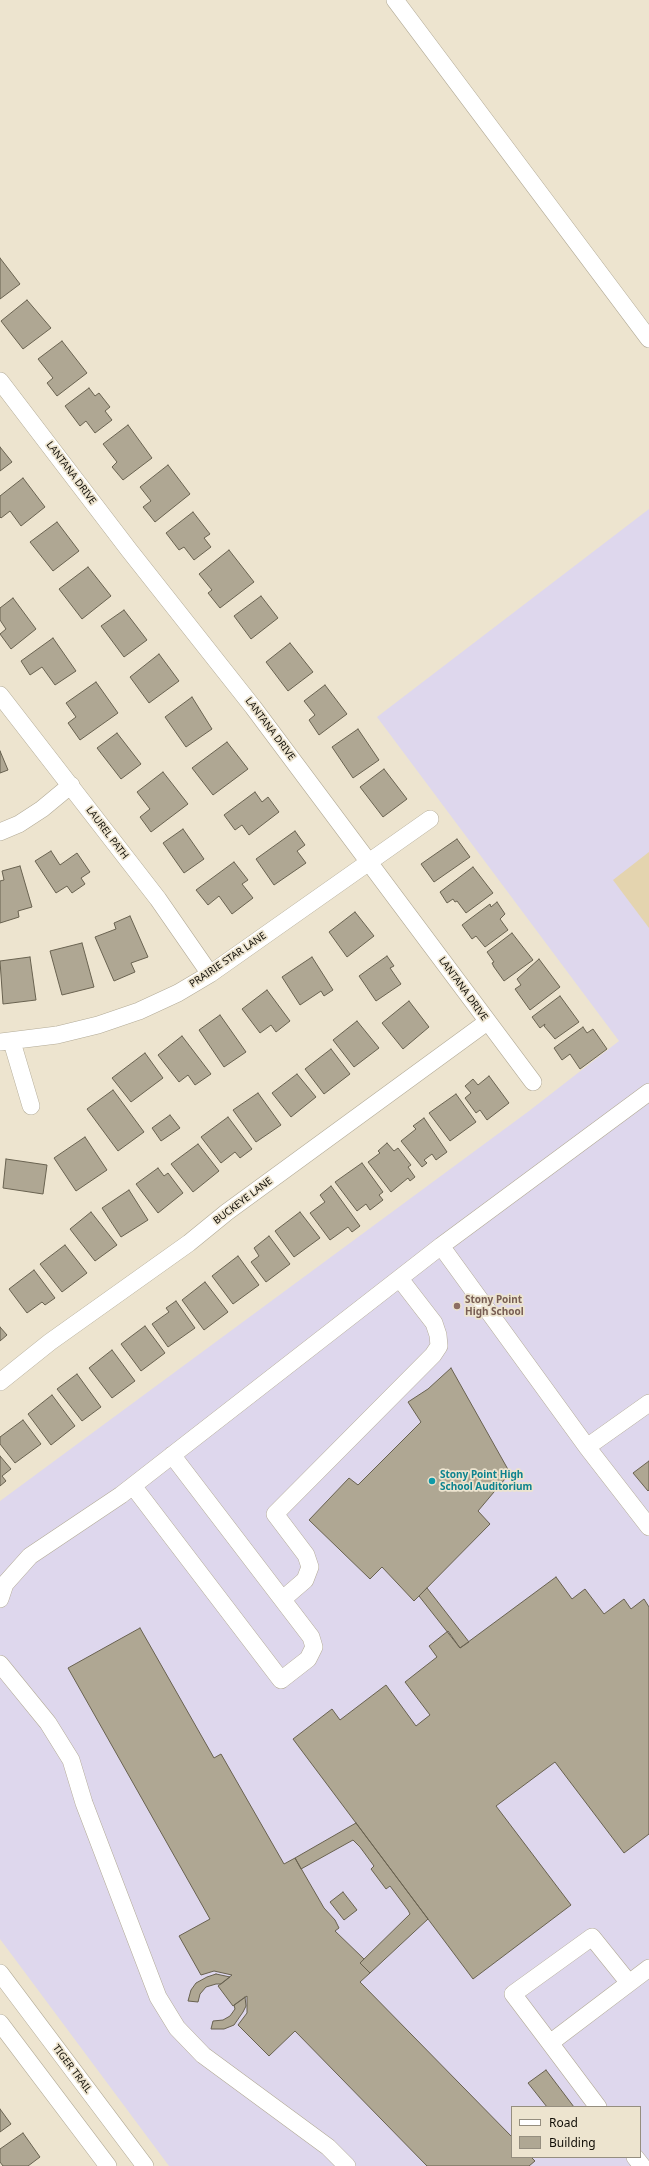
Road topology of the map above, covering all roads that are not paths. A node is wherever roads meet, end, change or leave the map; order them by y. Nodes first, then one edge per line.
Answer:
1 (395, 0) edge
2 (649, 339) edge
3 (0, 380) edge
4 (0, 695) edge
5 (71, 785) junction
6 (430, 819) dead end
7 (0, 832) edge
8 (370, 861) junction
9 (210, 974) junction
10 (488, 1022) junction
11 (6, 1042) edge
12 (533, 1082) dead end
13 (649, 1092) edge
14 (31, 1106) dead end
15 (442, 1246) junction
16 (400, 1279) junction
17 (0, 1382) edge
18 (649, 1403) edge
19 (587, 1447) junction
20 (172, 1455) junction
21 (133, 1486) junction
22 (649, 1527) edge
23 (0, 1599) edge
24 (283, 1599) junction
25 (0, 1664) edge
26 (649, 1968) edge
27 (0, 1973) edge
28 (630, 1982) junction
29 (0, 2023) edge
30 (550, 2043) junction
31 (597, 2106) edge
32 (636, 2158) edge
33 (108, 2166) edge
34 (145, 2166) edge
35 (347, 2166) edge
36 (642, 2166) edge

1 - 2 street
3 - 8 street, LANTANA DRIVE
4 - 5 street, LAUREL PATH
5 - 7 street
5 - 9 street, LAUREL PATH
6 - 8 street, PRAIRIE STAR LANE
8 - 9 street, PRAIRIE STAR LANE
8 - 10 street, LANTANA DRIVE
9 - 11 street, PRAIRIE STAR LANE
10 - 12 street, LANTANA DRIVE
10 - 17 street, BUCKEYE LANE
11 - 14 street
13 - 15 street
15 - 16 street
15 - 19 street
16 - 20 street
16 - 24 street
18 - 19 street
19 - 22 street
20 - 21 street
20 - 24 street
21 - 23 street
21 - 24 street
25 - 35 street
26 - 28 street
27 - 34 street, TIGER TRAIL
28 - 30 street
28 - 30 street
29 - 33 street
30 - 31 street
32 - 36 street

